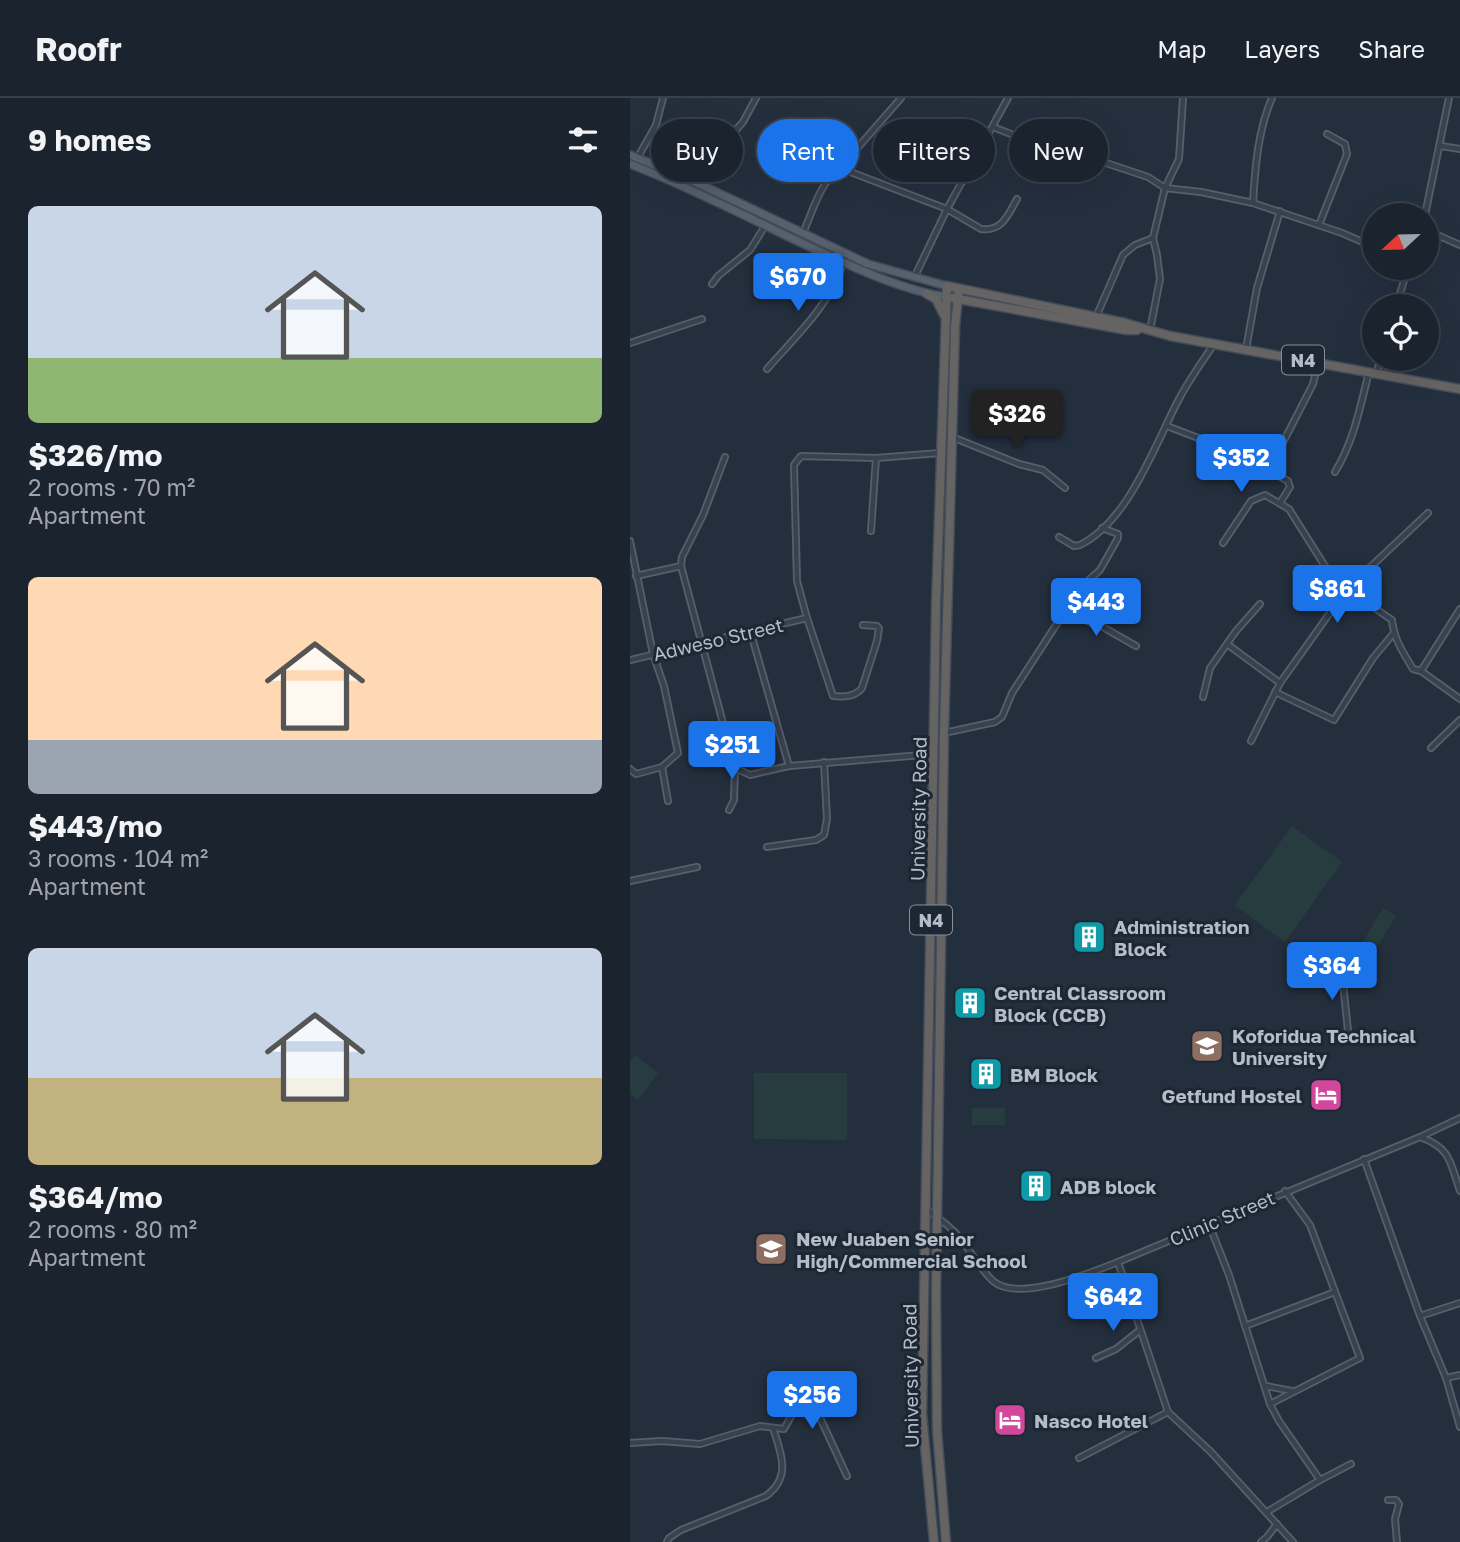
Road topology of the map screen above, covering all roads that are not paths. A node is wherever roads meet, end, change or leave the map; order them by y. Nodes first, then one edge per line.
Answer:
1 (663, 98) edge
2 (756, 98) edge
3 (901, 98) edge
4 (1008, 98) edge
5 (1183, 98) edge
6 (1272, 98) edge
7 (1450, 98) edge
8 (743, 122) edge
9 (995, 123) edge
10 (995, 128) edge
11 (1327, 134) dead end
12 (859, 146) edge
13 (1441, 146) junction
14 (1460, 149) edge
15 (634, 156) edge
16 (651, 163) edge
17 (630, 164) edge
18 (859, 175) edge
19 (695, 182) edge
20 (827, 182) edge
21 (962, 182) edge
22 (1165, 188) junction
23 (1017, 199) dead end
24 (734, 200) junction
25 (1253, 203) junction
26 (1428, 203) edge
27 (729, 209) junction
28 (947, 209) junction
29 (1280, 211) junction
30 (1319, 225) junction
31 (765, 226) junction
32 (803, 233) junction
33 (1439, 236) edge
34 (1153, 238) junction
35 (1362, 242) edge
36 (1460, 246) edge
37 (843, 263) junction
38 (913, 278) junction
39 (712, 284) dead end
40 (947, 286) junction
41 (927, 294) junction
42 (958, 294) junction
43 (946, 297) junction
44 (972, 303) junction
45 (945, 317) junction
46 (1096, 318) junction
47 (702, 319) dead end
48 (955, 326) junction
49 (1148, 330) junction
50 (630, 343) edge
51 (1214, 344) junction
52 (1246, 350) junction
53 (1318, 363) junction
54 (767, 369) dead end
55 (1373, 373) junction
56 (1460, 389) edge
57 (1167, 426) junction
58 (952, 437) junction
59 (940, 453) junction
60 (725, 457) dead end
61 (876, 458) junction
62 (1271, 471) junction
63 (1335, 472) dead end
64 (1065, 488) dead end
65 (1280, 502) junction
66 (1428, 513) dead end
67 (1102, 528) junction
68 (871, 531) dead end
69 (1059, 537) dead end
70 (630, 541) edge
71 (1223, 543) dead end
72 (681, 566) junction
73 (636, 576) junction
74 (1347, 589) junction
75 (1260, 604) dead end
76 (1460, 609) edge
77 (1065, 613) junction
78 (807, 618) junction
79 (863, 625) dead end
80 (750, 630) junction
81 (1394, 634) junction
82 (702, 642) junction
83 (1227, 644) junction
84 (1136, 646) dead end
85 (653, 654) junction
86 (630, 660) edge
87 (1421, 671) junction
88 (1280, 683) junction
89 (1276, 692) junction
90 (1203, 697) dead end
91 (1460, 699) edge
92 (1460, 720) edge
93 (944, 733) junction
94 (1251, 741) dead end
95 (1431, 748) dead end
96 (934, 754) junction
97 (824, 762) junction
98 (789, 766) junction
99 (662, 767) junction
100 (735, 768) junction
101 (630, 769) edge
102 (668, 801) dead end
103 (729, 810) dead end
104 (767, 847) dead end
105 (697, 867) dead end
106 (630, 881) edge
107 (1324, 965) dead end
108 (1348, 1031) dead end
109 (1460, 1118) edge
110 (1420, 1137) junction
111 (1364, 1159) junction
112 (1285, 1191) junction
113 (1460, 1191) edge
114 (926, 1209) junction
115 (938, 1217) junction
116 (1209, 1224) junction
117 (1118, 1262) junction
118 (1335, 1292) junction
119 (1460, 1303) edge
120 (1420, 1316) junction
121 (1245, 1326) junction
122 (1140, 1329) junction
123 (1096, 1358) dead end
124 (1460, 1375) edge
125 (1446, 1378) junction
126 (807, 1379) dead end
127 (1266, 1386) junction
128 (1293, 1391) junction
129 (809, 1395) junction
130 (1270, 1404) junction
131 (1168, 1412) junction
132 (1460, 1427) edge
133 (773, 1428) junction
134 (630, 1443) edge
135 (1079, 1458) dead end
136 (1351, 1464) dead end
137 (847, 1476) dead end
138 (1320, 1480) junction
139 (1388, 1500) dead end
140 (1267, 1512) junction
141 (1277, 1524) junction
142 (667, 1542) edge
143 (934, 1542) edge
144 (946, 1542) edge
145 (1261, 1542) edge
146 (1293, 1542) edge
147 (1396, 1542) edge

1 - 15 street
2 - 8 street
3 - 12 street
4 - 9 street
5 - 22 street
6 - 25 street
7 - 13 street
10 - 22 street
11 - 30 street
13 - 14 street
13 - 26 street
15 - 16 main road
17 - 27 main road
18 - 28 street
19 - 24 main road
20 - 32 street
21 - 28 street
22 - 25 street
22 - 34 street
23 - 28 street
24 - 27 main road
24 - 32 main road
25 - 29 street
27 - 31 main road
28 - 38 street
29 - 30 street
29 - 52 street
30 - 35 street
31 - 37 main road
31 - 39 street
32 - 38 main road
33 - 36 street
34 - 46 street
34 - 49 street
37 - 41 main road
37 - 54 street
38 - 40 main road
40 - 42 highway, N4
40 - 43 highway, University Road / N4
41 - 43 main road
41 - 45 highway
42 - 43 highway, N4
42 - 44 highway, N4
42 - 46 highway, N4
42 - 48 highway, University Road / N4
43 - 45 highway, University Road / N4
44 - 48 highway
44 - 49 highway, N4
45 - 59 highway, University Road / N4
46 - 49 highway, N4
47 - 50 street
48 - 58 highway, University Road / N4
49 - 51 highway, N4
51 - 52 highway, N4
51 - 57 street
52 - 53 highway, N4
53 - 55 highway, N4
53 - 62 street
55 - 56 highway, N4
55 - 63 street
57 - 62 street
57 - 67 street
58 - 64 street
58 - 93 highway, University Road / N4
59 - 61 street
59 - 96 highway, University Road / N4
60 - 72 street
61 - 68 street
61 - 78 street
62 - 65 street
65 - 71 street
65 - 74 street
66 - 74 street
67 - 69 street
67 - 77 street
70 - 73 street
72 - 73 street
72 - 82 street
73 - 85 street
74 - 81 street
74 - 88 street
75 - 83 street
76 - 87 street
77 - 84 street
77 - 93 street
78 - 79 street
78 - 80 street, Adweso Street
80 - 82 street, Adweso Street
80 - 98 street
81 - 87 street
81 - 89 street
82 - 85 street, Adweso Street
82 - 100 street
83 - 88 street
83 - 90 street
85 - 86 street, Adweso Street
85 - 99 street
87 - 91 street
88 - 89 street
89 - 94 street
92 - 95 street
93 - 115 highway, University Road / N4
96 - 97 street
96 - 114 highway, University Road / N4
97 - 98 street
97 - 104 street
98 - 100 street
99 - 101 street
99 - 102 street
100 - 103 street
105 - 106 street
107 - 108 street
109 - 110 street, Clinic Street
110 - 111 street, Clinic Street
110 - 113 street
111 - 112 street, Clinic Street
111 - 120 street
112 - 116 street, Clinic Street
112 - 118 street
114 - 115 street, Clinic Street
114 - 143 highway, University Road / N4
115 - 117 street, Clinic Street
115 - 144 highway, University Road / N4
116 - 117 street, Clinic Street
116 - 121 street
117 - 122 street
118 - 121 street
118 - 128 street
119 - 120 street
120 - 125 street
121 - 127 street
122 - 123 street
122 - 131 street
124 - 125 street
125 - 132 street
126 - 129 street
127 - 128 street
127 - 130 street
128 - 130 street
129 - 133 street
129 - 137 street
130 - 138 street
131 - 135 street
131 - 140 street
133 - 134 street
133 - 142 street
136 - 138 street
138 - 140 street
139 - 147 street
140 - 141 street
141 - 145 street
141 - 146 street

